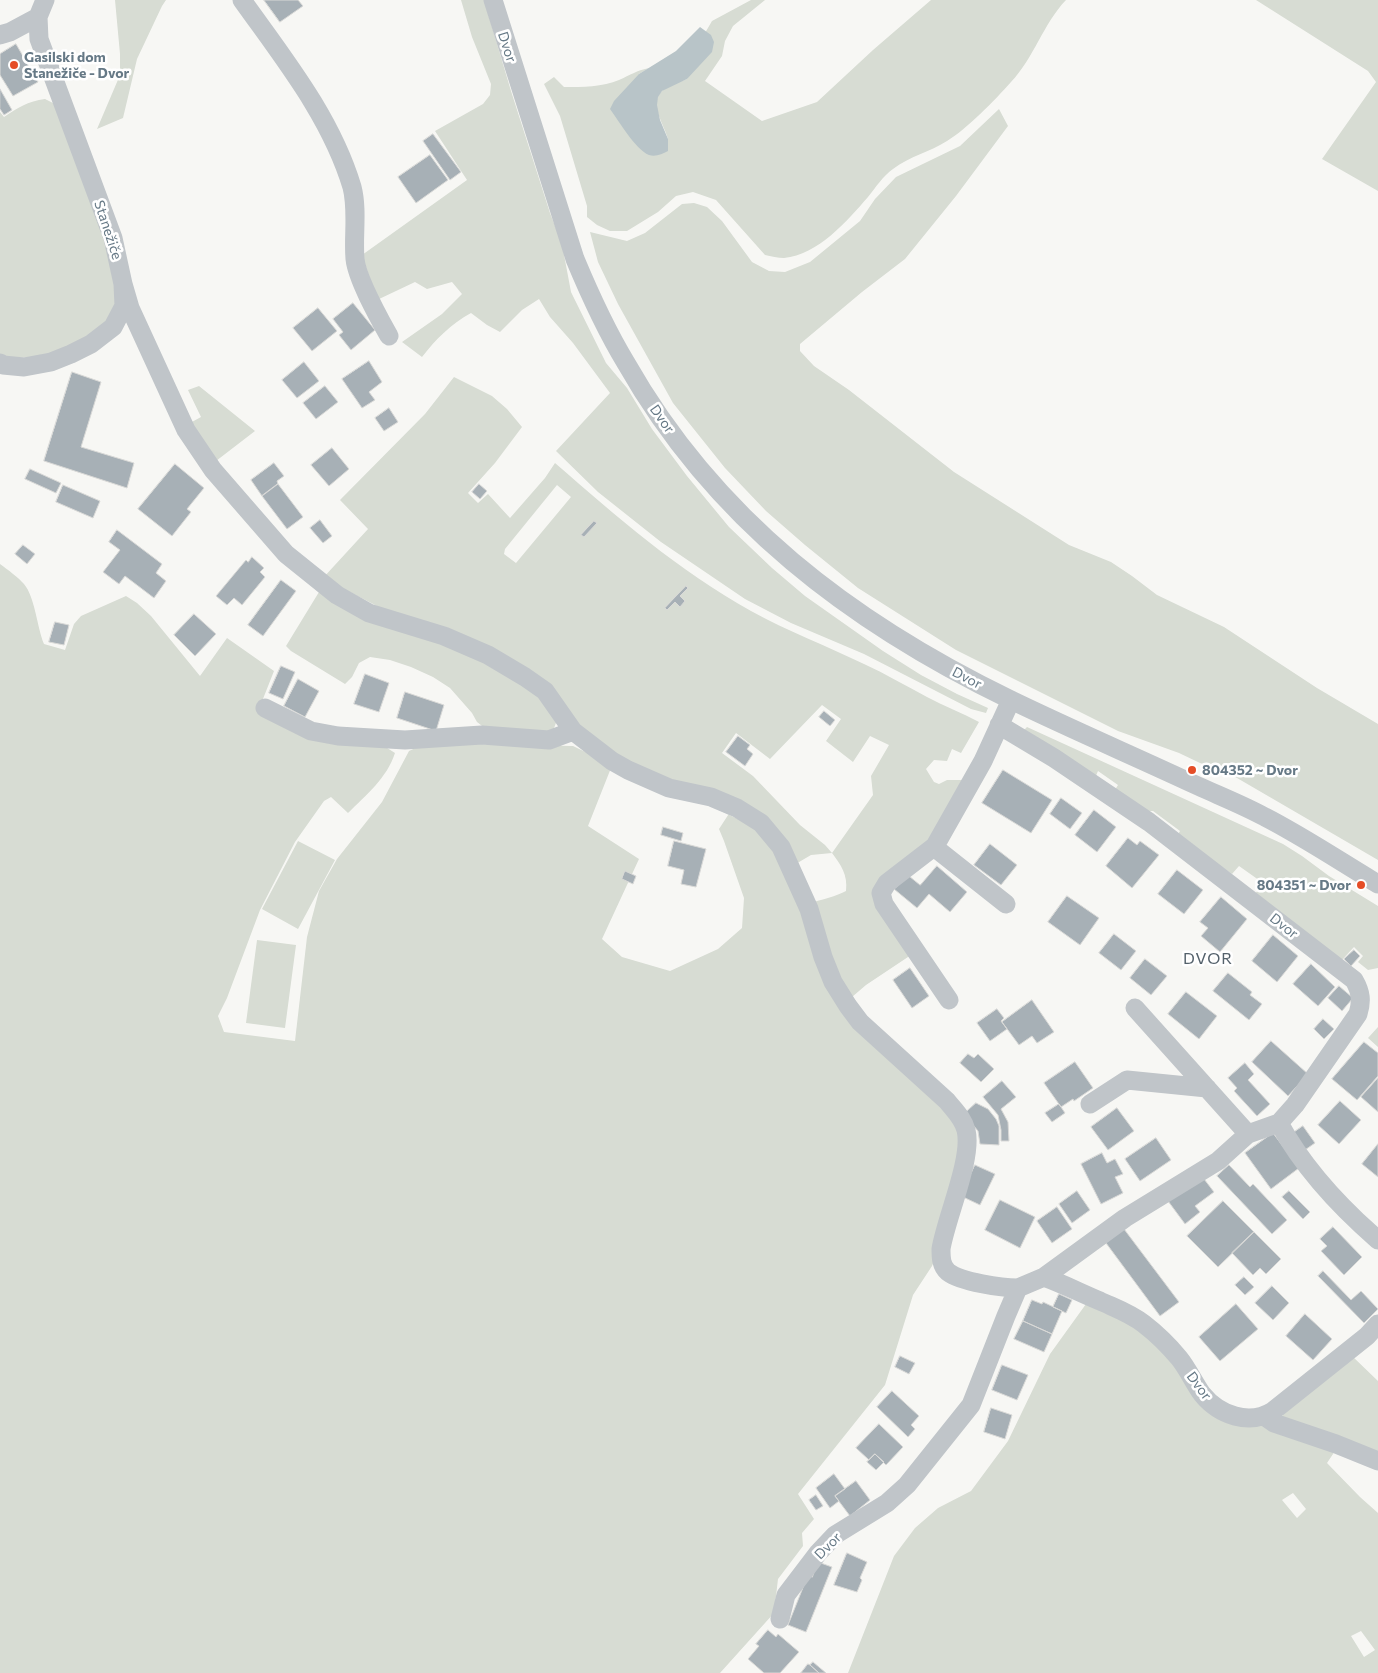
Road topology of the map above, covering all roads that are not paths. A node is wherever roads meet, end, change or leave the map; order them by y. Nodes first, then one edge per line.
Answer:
1 (242, 0) edge
2 (493, 0) edge
3 (42, 9) edge
4 (0, 35) edge
5 (123, 284) junction
6 (389, 336) dead end
7 (0, 363) edge
8 (1011, 700) junction
9 (265, 708) dead end
10 (999, 725) junction
11 (573, 730) junction
12 (934, 847) junction
13 (1378, 884) edge
14 (1006, 904) dead end
15 (949, 1000) dead end
16 (1135, 1008) dead end
17 (1207, 1088) junction
18 (1090, 1104) dead end
19 (1279, 1123) junction
20 (1248, 1134) junction
21 (1378, 1240) edge
22 (1044, 1277) junction
23 (1018, 1288) junction
24 (1378, 1324) edge
25 (1264, 1416) junction
26 (1378, 1461) edge
27 (780, 1619) dead end

1 - 6 street
2 - 8 street, Dvor
3 - 4 street, Stanežiče
3 - 5 street, Stanežiče
5 - 7 street, Stanežiče
5 - 11 street, Dvor
8 - 10 street
8 - 13 street, Dvor
9 - 11 street
10 - 12 street
10 - 19 street, Dvor
11 - 23 street, Dvor
12 - 14 street
12 - 15 street
16 - 17 street
17 - 18 street
17 - 20 street
19 - 20 street, Dvor
19 - 21 street
20 - 22 street, Dvor
22 - 23 street, Dvor
22 - 25 street, Dvor
23 - 27 street, Dvor
24 - 25 street
25 - 26 street

